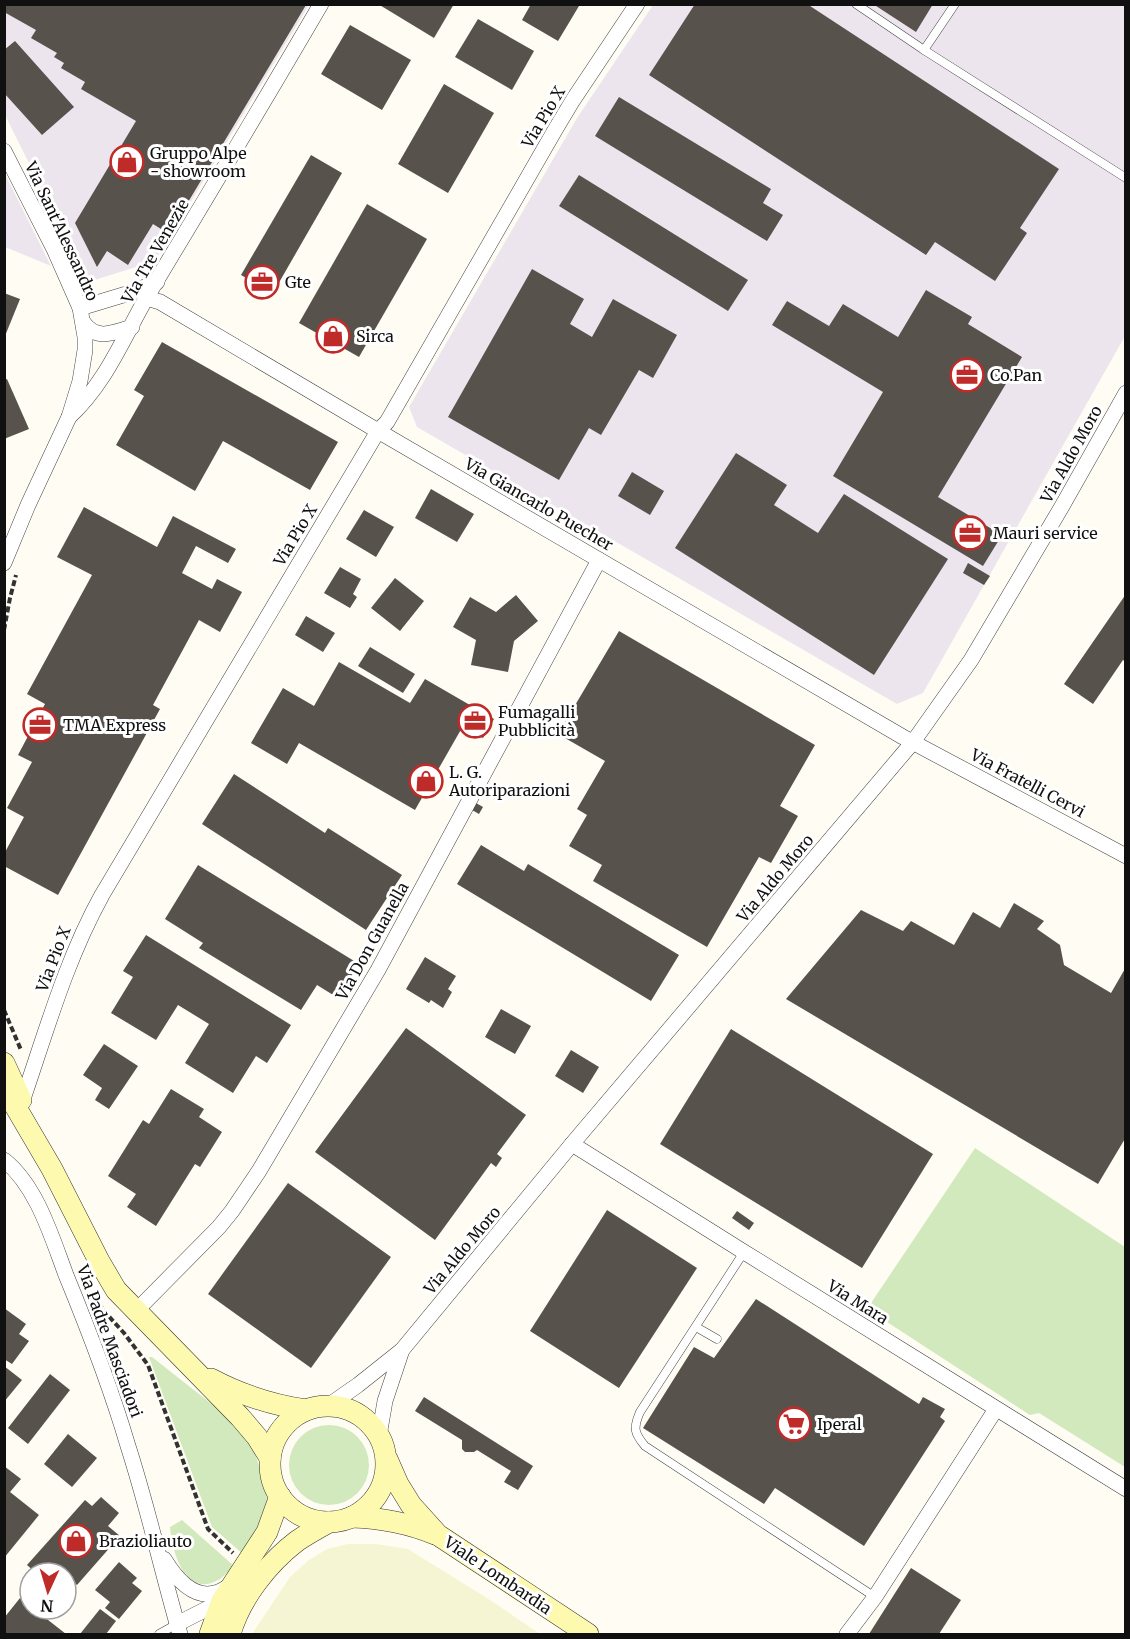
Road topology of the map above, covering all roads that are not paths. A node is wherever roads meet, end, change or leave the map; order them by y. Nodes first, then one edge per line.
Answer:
1 (321, 4) edge
2 (637, 4) edge
3 (856, 4) edge
4 (955, 4) edge
5 (924, 50) junction
6 (4, 152) edge
7 (1125, 178) edge
8 (157, 282) junction
9 (147, 298) junction
10 (81, 315) junction
11 (132, 327) junction
12 (1125, 393) edge
13 (69, 417) junction
14 (378, 431) junction
15 (599, 560) junction
16 (4, 563) edge
17 (913, 742) junction
18 (1125, 856) edge
19 (13, 1057) edge
20 (4, 1087) edge
21 (22, 1102) junction
22 (572, 1144) junction
23 (4, 1160) edge
24 (52, 1169) junction
25 (744, 1252) junction
26 (136, 1311) junction
27 (696, 1327) junction
28 (717, 1340) dead end
29 (402, 1350) junction
30 (197, 1372) junction
31 (328, 1406) junction
32 (996, 1409) junction
33 (306, 1410) junction
34 (379, 1436) junction
35 (270, 1458) junction
36 (386, 1458) junction
37 (1125, 1490) edge
38 (280, 1496) junction
39 (352, 1517) junction
40 (328, 1522) junction
41 (438, 1535) junction
42 (156, 1546) junction
43 (227, 1593) junction
44 (875, 1597) junction
45 (179, 1629) edge
46 (159, 1635) edge
47 (210, 1635) edge
48 (230, 1635) edge
49 (588, 1635) edge
50 (847, 1635) edge

1 - 8 street, Via Tre Venezie
2 - 14 street, Via Pio X
3 - 5 lane
4 - 5 lane
5 - 7 lane
6 - 10 street, Via Sant'Alessandro
8 - 9 street, Via Tre Venezie
8 - 10 street
9 - 11 street, Via Tre Venezie
9 - 14 street, Via Giancarlo Puecher
10 - 11 street
10 - 13 street, Via Sant'Alessandro
11 - 13 street, Via Tre Venezie
12 - 17 street, Via Aldo Moro
13 - 16 street, Via Sant'Alessandro
14 - 15 street, Via Giancarlo Puecher
14 - 21 street, Via Pio X
15 - 17 street, Via Giancarlo Puecher
15 - 26 street, Via Don Guanella
17 - 18 street, Via Fratelli Cervi
17 - 22 street, Via Aldo Moro
19 - 21 main road
20 - 24 main road
21 - 24 main road
22 - 25 street, Via Mara
22 - 29 street, Via Aldo Moro
23 - 42 street, Via Padre Masciadori
24 - 26 main road
25 - 27 lane
25 - 32 street, Via Mara
26 - 30 main road
27 - 28 lane
27 - 44 lane
29 - 31 street, Via Aldo Moro
29 - 34 street, Via Aldo Moro
30 - 33 main road
30 - 35 main road
31 - 33 main road
31 - 34 main road
32 - 37 street, Via Mara
32 - 44 street
33 - 35 main road
34 - 36 main road
35 - 38 main road
36 - 39 main road
36 - 41 main road, Viale Lombardia
38 - 40 main road
38 - 43 main road
39 - 40 main road
39 - 41 main road, Viale Lombardia
40 - 48 main road
41 - 49 main road, Viale Lombardia
42 - 43 street
42 - 45 street, Via Padre Masciadori
43 - 45 street
43 - 47 main road
44 - 50 street
45 - 46 lane

